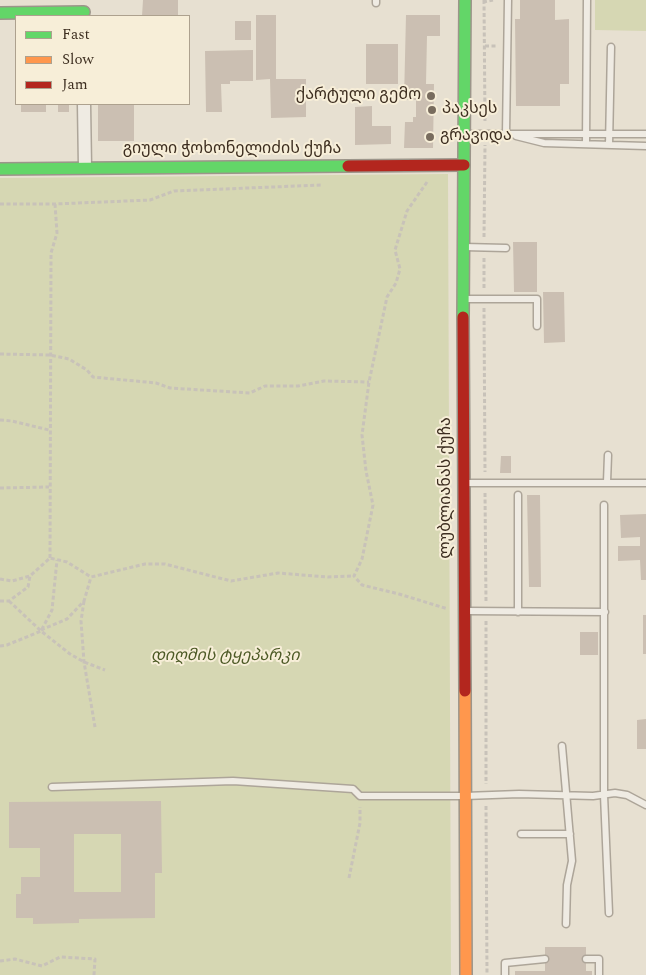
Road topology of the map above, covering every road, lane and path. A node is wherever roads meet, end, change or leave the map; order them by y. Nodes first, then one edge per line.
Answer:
1 (465, 0) edge
2 (484, 0) edge
3 (508, 0) edge
4 (587, 0) edge
5 (84, 10) edge
6 (0, 12) edge
7 (611, 47) dead end
8 (84, 105) edge
9 (485, 124) dead end
10 (586, 133) junction
11 (610, 133) junction
12 (464, 134) junction
13 (506, 134) junction
14 (646, 134) edge
15 (586, 144) junction
16 (485, 145) dead end
17 (610, 145) junction
18 (646, 146) edge
19 (440, 165) junction
20 (464, 165) junction
21 (85, 168) junction
22 (0, 169) edge
23 (419, 182) dead end
24 (427, 182) junction
25 (323, 186) dead end
26 (0, 204) edge
27 (55, 204) junction
28 (463, 247) junction
29 (484, 247) junction
30 (506, 248) dead end
31 (463, 298) junction
32 (484, 298) junction
33 (537, 326) dead end
34 (0, 354) edge
35 (50, 355) junction
36 (369, 382) junction
37 (0, 420) edge
38 (49, 430) junction
39 (608, 455) dead end
40 (607, 482) junction
41 (464, 483) junction
42 (486, 483) junction
43 (646, 483) edge
44 (49, 487) junction
45 (0, 488) edge
46 (518, 495) dead end
47 (604, 505) dead end
48 (50, 558) junction
49 (57, 560) junction
50 (30, 576) junction
51 (354, 576) junction
52 (91, 577) junction
53 (0, 579) edge
54 (0, 601) edge
55 (9, 601) junction
56 (84, 601) junction
57 (464, 611) junction
58 (486, 612) junction
59 (518, 612) junction
60 (605, 612) junction
61 (41, 631) junction
62 (0, 646) edge
63 (84, 662) junction
64 (105, 670) dead end
65 (95, 727) dead end
66 (562, 746) dead end
67 (52, 787) dead end
68 (486, 795) junction
69 (604, 795) junction
70 (360, 796) junction
71 (465, 796) junction
72 (566, 796) junction
73 (646, 805) edge
74 (521, 834) dead end
75 (570, 834) junction
76 (349, 878) dead end
77 (609, 913) dead end
78 (566, 924) dead end
79 (545, 959) dead end
80 (586, 959) dead end
81 (0, 961) edge
82 (94, 975) edge
83 (466, 975) edge
84 (487, 975) edge
85 (505, 975) edge
86 (598, 975) edge

1 - 12 street, ლუბლიანას ქუჩა
2 - 9 path
3 - 13 lane
4 - 10 lane
5 - 6 street
7 - 11 lane
8 - 21 street
10 - 11 lane
10 - 13 lane
10 - 15 lane
11 - 14 lane
11 - 17 lane
12 - 13 lane
12 - 20 street, ლუბლიანას ქუჩა
13 - 15 lane
15 - 17 lane
16 - 29 path
17 - 18 lane
19 - 20 street, გიული ჭოხონელიძის ქუჩა
19 - 21 street, გიული ჭოხონელიძის ქუჩა
19 - 24 path
20 - 28 street, ლუბლიანას ქუჩა
21 - 22 street, გიული ჭოხონელიძის ქუჩა
23 - 24 path
24 - 36 path
25 - 27 path
26 - 27 path
27 - 35 path
28 - 29 lane
28 - 31 street, ლუბლიანას ქუჩა
29 - 30 lane
29 - 32 path
31 - 32 lane
31 - 41 street, ლუბლიანას ქუჩა
32 - 33 lane
32 - 42 path
34 - 35 path
35 - 36 path
35 - 38 path
36 - 51 path
37 - 38 path
38 - 44 path
39 - 40 lane
40 - 42 lane
40 - 43 lane
41 - 42 lane
41 - 57 street, ლუბლიანას ქუჩა
42 - 58 path
44 - 45 path
44 - 48 path
46 - 59 lane
47 - 60 lane
48 - 49 path
48 - 50 path
49 - 52 path
49 - 61 path
50 - 53 path
50 - 55 path
51 - 52 path
51 - 57 path
52 - 56 path
54 - 55 path
55 - 61 path
56 - 61 path
56 - 63 path
57 - 58 lane
57 - 71 street, ლუბლიანას ქუჩა
58 - 59 lane
58 - 68 path
59 - 60 lane
60 - 69 lane
61 - 62 path
61 - 63 path
63 - 64 path
63 - 65 path
66 - 72 lane
67 - 70 lane
68 - 71 lane
68 - 72 lane
68 - 84 path
69 - 72 lane
69 - 73 lane
69 - 77 lane
70 - 71 lane
70 - 76 path
71 - 83 street, ლუბლიანას ქუჩა
72 - 75 lane
74 - 75 lane
75 - 78 lane
79 - 85 lane
80 - 86 lane
81 - 82 path

